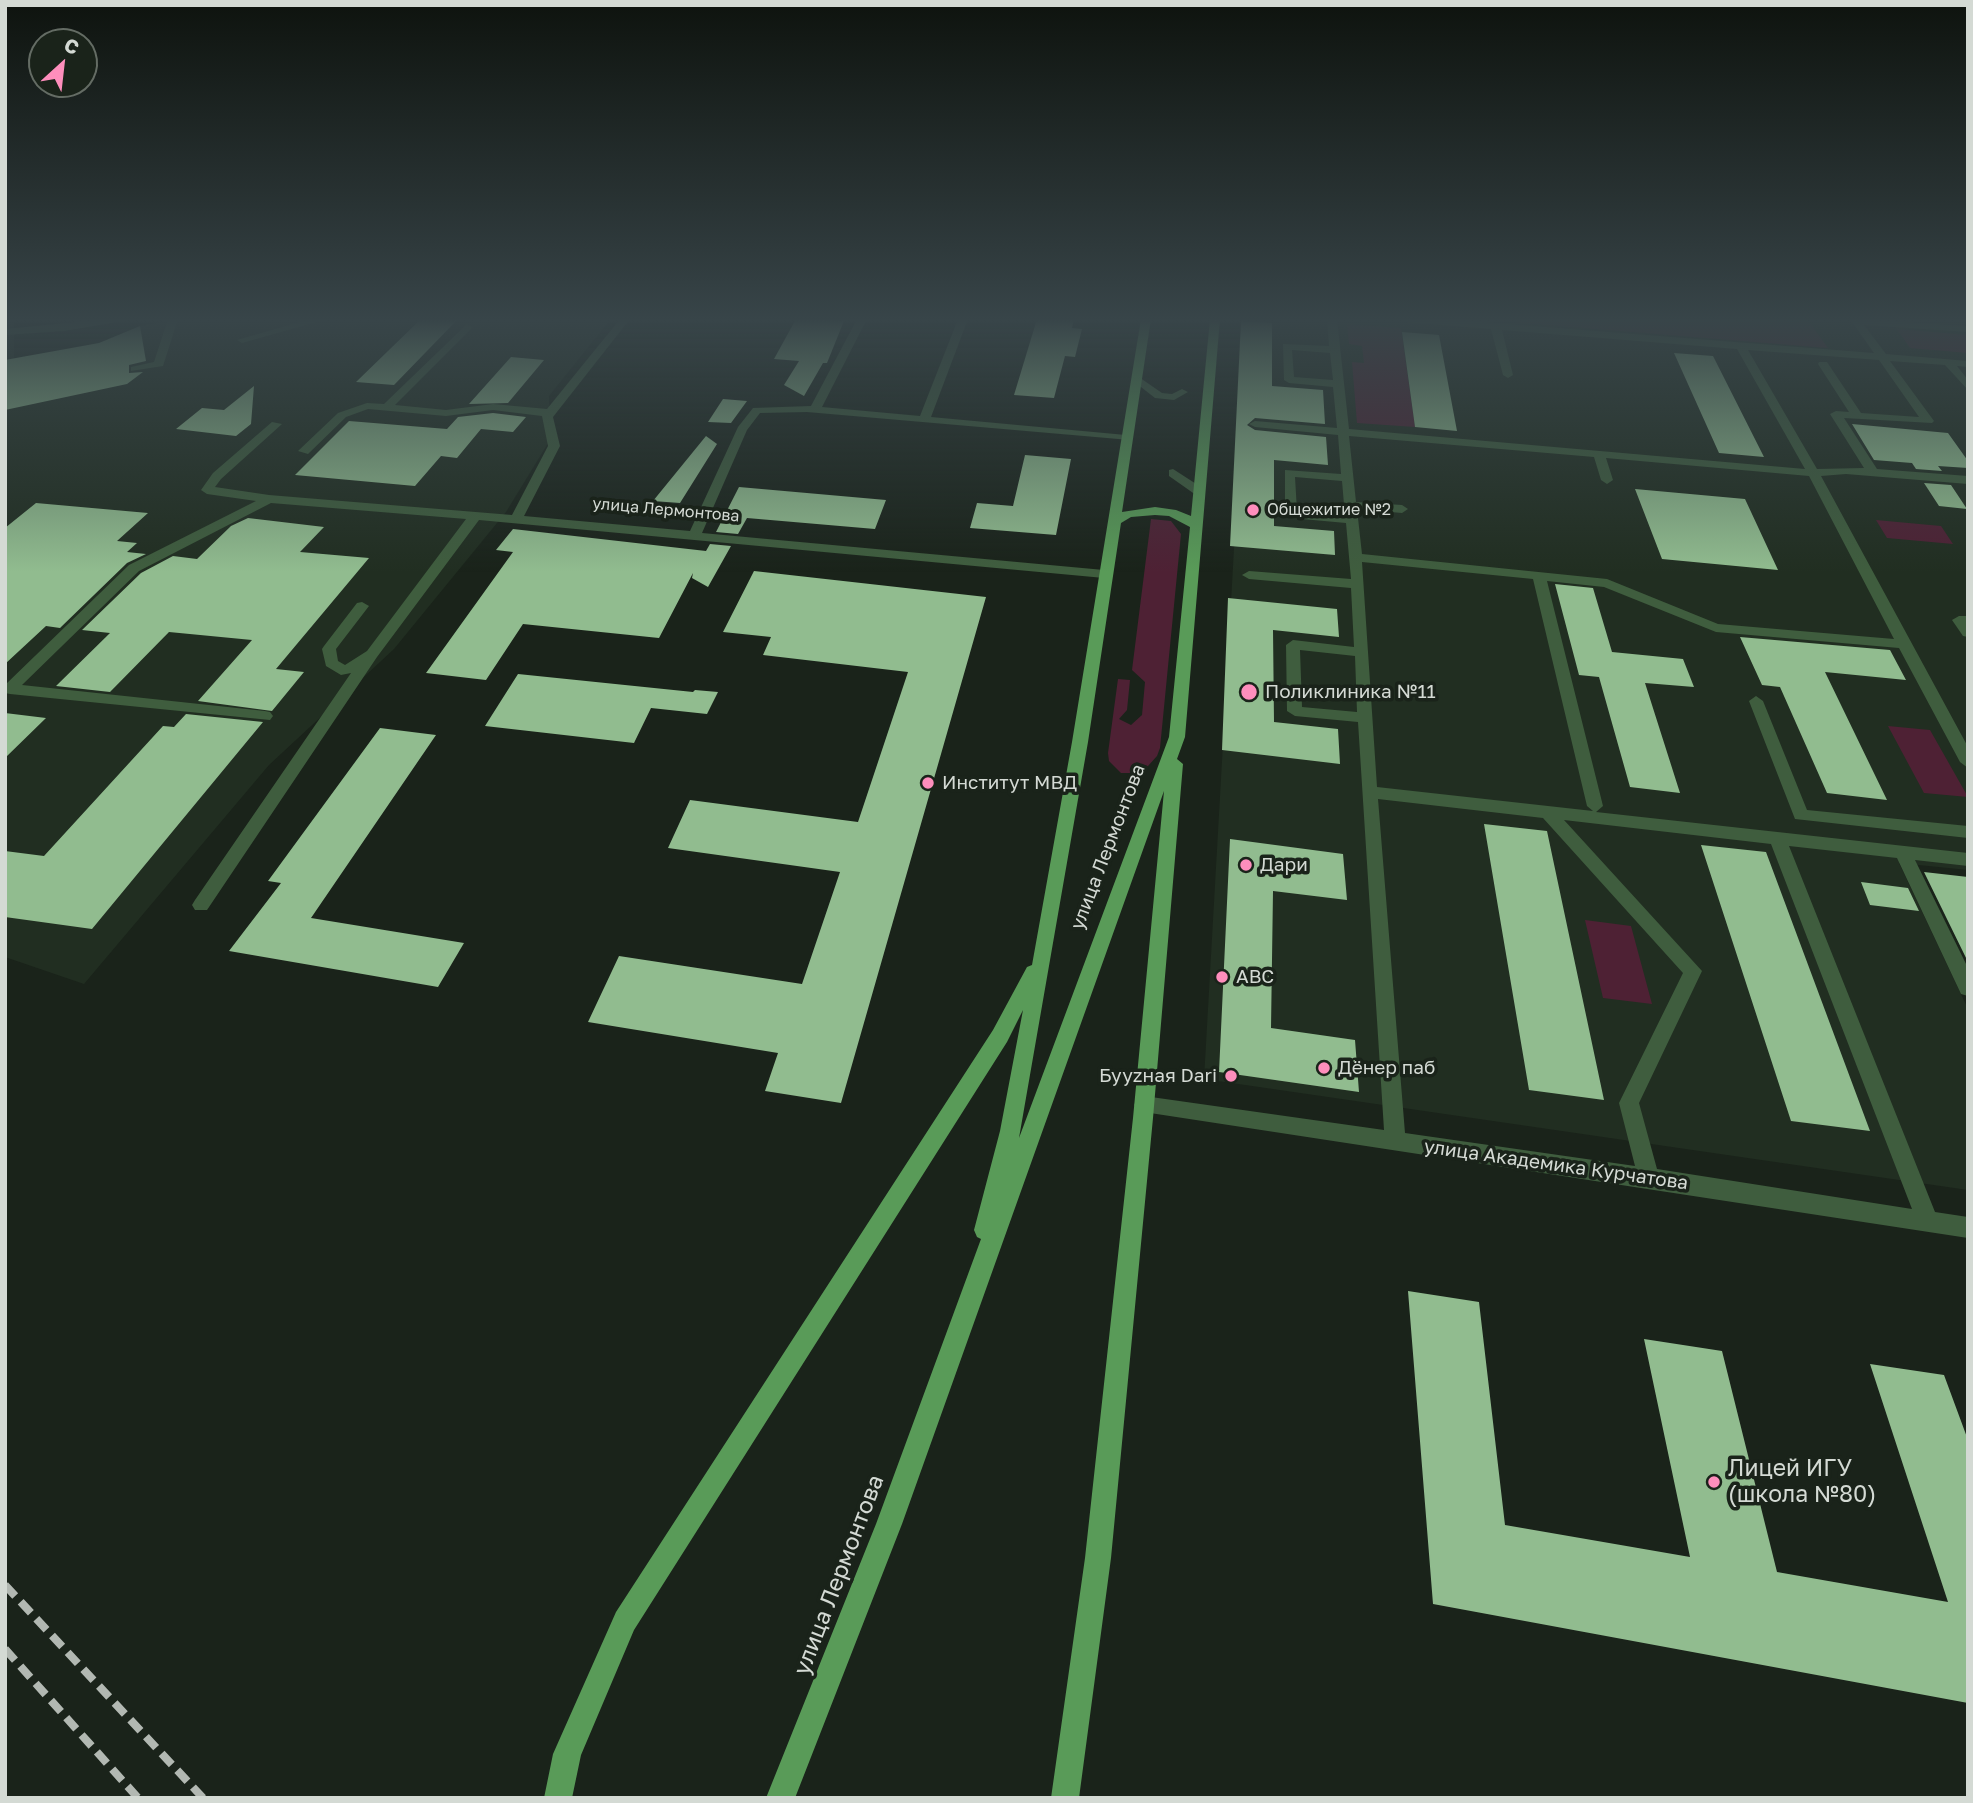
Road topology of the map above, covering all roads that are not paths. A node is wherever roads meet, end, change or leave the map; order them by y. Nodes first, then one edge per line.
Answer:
1 (391, 403) edge
2 (558, 403) edge
3 (819, 403) edge
4 (931, 403) edge
5 (1132, 403) edge
6 (1208, 403) edge
7 (1341, 403) edge
8 (1773, 403) edge
9 (1849, 403) edge
10 (1915, 403) edge
11 (386, 408) junction
12 (815, 410) junction
13 (550, 413) junction
14 (1858, 416) junction
15 (924, 420) junction
16 (276, 424) dead end
17 (1255, 424) dead end
18 (1343, 431) junction
19 (1126, 438) junction
20 (1418, 438) junction
21 (304, 451) dead end
22 (1599, 454) junction
23 (1477, 455) dead end
24 (1873, 472) junction
25 (1173, 473) dead end
26 (1813, 473) junction
27 (1348, 478) junction
28 (1607, 480) dead end
29 (1968, 480) edge
30 (1200, 492) junction
31 (269, 499) junction
32 (1402, 509) dead end
33 (1351, 512) junction
34 (475, 516) junction
35 (516, 519) junction
36 (1113, 522) junction
37 (1197, 527) junction
38 (695, 536) junction
39 (1356, 557) junction
40 (1104, 574) junction
41 (1249, 575) dead end
42 (1539, 576) junction
43 (1358, 584) junction
44 (362, 606) dead end
45 (1968, 621) edge
46 (1968, 633) edge
47 (1903, 644) junction
48 (1362, 652) junction
49 (372, 654) junction
50 (1756, 701) dead end
51 (265, 716) dead end
52 (1365, 718) junction
53 (1177, 737) junction
54 (1968, 762) edge
55 (1369, 792) junction
56 (1595, 806) dead end
57 (1547, 812) junction
58 (1968, 832) edge
59 (1777, 838) junction
60 (1903, 853) junction
61 (1968, 860) edge
62 (201, 905) dead end
63 (1043, 956) junction
64 (1968, 988) edge
65 (1144, 1105) junction
66 (1395, 1142) junction
67 (1649, 1178) junction
68 (1928, 1222) junction
69 (1968, 1228) edge
70 (945, 1371) junction
71 (558, 1798) edge
72 (780, 1798) edge
73 (1065, 1798) edge

1 - 11 street
2 - 13 street
3 - 12 street
4 - 15 street
5 - 19 main road, улица Лермонтова
6 - 30 main road, улица Лермонтова
7 - 18 street
8 - 26 street
9 - 14 street
10 - 14 street
11 - 13 street
11 - 21 street
12 - 15 street
12 - 38 street
13 - 35 street
14 - 24 street
15 - 19 street
16 - 31 street, улица Лермонтова
17 - 18 street
18 - 20 street
18 - 27 street
19 - 36 main road, улица Лермонтова
20 - 22 street
20 - 23 street
22 - 26 street
22 - 28 street
24 - 26 street
24 - 29 street
25 - 30 street
26 - 47 street
27 - 33 street
27 - 33 street
30 - 37 main road, улица Лермонтова
31 - 34 street, улица Лермонтова
31 - 51 street
32 - 33 street
33 - 39 street
34 - 35 street, улица Лермонтова
34 - 49 street
35 - 38 street, улица Лермонтова
36 - 37 main road
36 - 40 main road, улица Лермонтова
37 - 53 main road, улица Лермонтова
38 - 40 street, улица Лермонтова
39 - 42 street
39 - 43 street
40 - 63 main road, улица Лермонтова
41 - 43 street
42 - 47 street
42 - 56 street
43 - 48 street
44 - 49 street
45 - 46 street
47 - 54 street
48 - 52 street
48 - 52 street
49 - 62 street
50 - 58 street
52 - 55 street
53 - 65 main road
53 - 70 main road, улица Лермонтова
55 - 57 street
55 - 66 street
57 - 59 street
57 - 67 street
59 - 60 street
59 - 68 street
60 - 61 street
60 - 64 street
63 - 70 main road, улица Лермонтова
63 - 71 main road
65 - 66 street, улица Академика Курчатова
65 - 73 main road
66 - 67 street, улица Академика Курчатова
67 - 68 street, улица Академика Курчатова
68 - 69 street, улица Академика Курчатова
70 - 72 main road, улица Лермонтова

